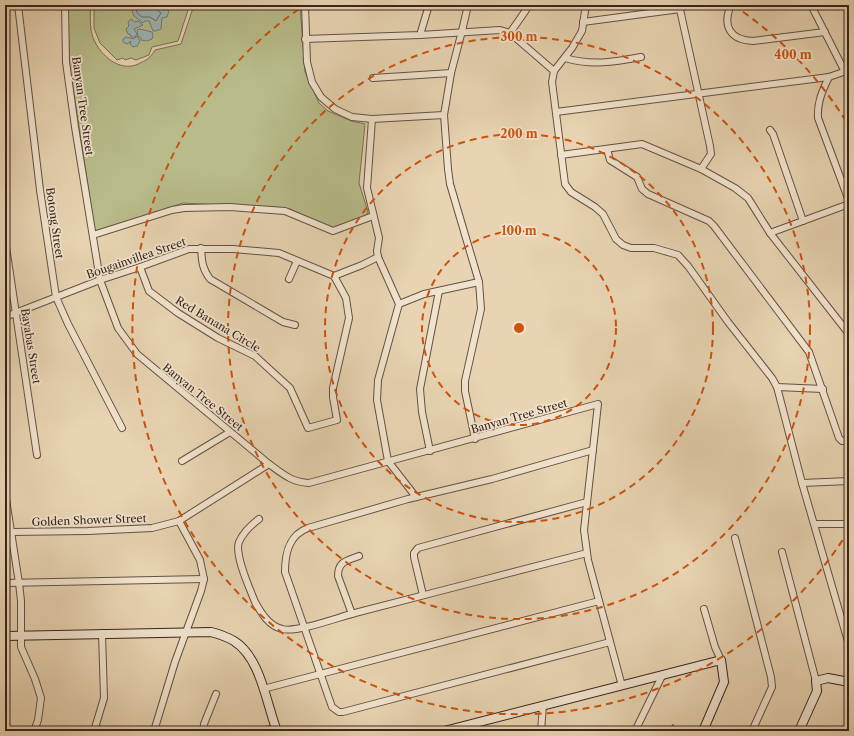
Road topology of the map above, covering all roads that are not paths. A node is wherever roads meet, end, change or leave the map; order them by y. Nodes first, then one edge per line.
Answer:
1 (18, 5) edge
2 (65, 5) edge
3 (305, 5) edge
4 (429, 5) edge
5 (468, 5) edge
6 (525, 5) edge
7 (585, 5) edge
8 (731, 5) edge
9 (811, 5) edge
10 (680, 7) edge
11 (583, 22) junction
12 (462, 32) junction
13 (825, 32) junction
14 (510, 33) junction
15 (420, 35) junction
16 (305, 39) junction
17 (565, 58) junction
18 (641, 58) dead end
19 (554, 71) junction
20 (847, 71) edge
21 (451, 73) junction
22 (829, 77) junction
23 (374, 78) dead end
24 (699, 94) junction
25 (556, 112) junction
26 (444, 115) junction
27 (372, 119) junction
28 (770, 130) dead end
29 (607, 149) junction
30 (561, 155) junction
31 (701, 169) junction
32 (849, 202) edge
33 (373, 216) junction
34 (803, 221) junction
35 (770, 233) junction
36 (93, 235) junction
37 (5, 240) edge
38 (201, 248) junction
39 (378, 256) junction
40 (297, 261) junction
41 (140, 267) junction
42 (334, 276) junction
43 (290, 279) dead end
44 (100, 280) junction
45 (479, 282) junction
46 (439, 291) junction
47 (56, 297) junction
48 (399, 304) junction
49 (15, 313) junction
50 (5, 317) edge
51 (295, 325) dead end
52 (849, 334) edge
53 (777, 387) junction
54 (823, 389) junction
55 (122, 428) dead end
56 (230, 432) junction
57 (475, 439) junction
58 (849, 441) edge
59 (593, 450) junction
60 (430, 451) junction
61 (37, 455) dead end
62 (182, 461) dead end
63 (388, 461) junction
64 (269, 464) junction
65 (849, 481) edge
66 (802, 483) junction
67 (5, 493) edge
68 (416, 497) junction
69 (587, 502) junction
70 (259, 519) dead end
71 (179, 521) junction
72 (814, 524) junction
73 (849, 524) edge
74 (11, 532) junction
75 (735, 538) dead end
76 (782, 552) dead end
77 (587, 553) junction
78 (359, 556) dead end
79 (204, 579) junction
80 (5, 583) edge
81 (19, 583) junction
82 (423, 595) junction
83 (599, 601) junction
84 (704, 609) dead end
85 (352, 614) junction
86 (304, 627) junction
87 (186, 632) junction
88 (102, 633) junction
89 (20, 635) junction
90 (5, 636) edge
91 (610, 642) junction
92 (849, 645) edge
93 (721, 660) junction
94 (320, 674) junction
95 (662, 676) junction
96 (816, 681) junction
97 (849, 682) edge
98 (622, 686) junction
99 (263, 688) junction
100 (216, 694) dead end
101 (543, 706) junction
102 (276, 729) edge
103 (34, 731) edge
104 (94, 731) edge
105 (154, 731) edge
106 (203, 731) edge
107 (262, 731) edge
108 (444, 731) edge
109 (541, 731) edge
110 (635, 731) edge
111 (703, 731) edge
112 (752, 731) edge
113 (799, 731) edge

1 - 47 street, Botong Street
2 - 36 street, Banyan Tree Street
3 - 16 street
4 - 15 street
5 - 12 street
6 - 14 street
7 - 11 street
8 - 13 street
9 - 13 street
10 - 11 street
10 - 24 street
11 - 17 street
12 - 14 street
12 - 15 street
12 - 21 street
13 - 20 street
14 - 19 street
15 - 16 street
16 - 27 street
17 - 18 street
17 - 19 street
19 - 25 street
20 - 22 street
21 - 23 street
21 - 26 street
22 - 24 street
22 - 32 street
24 - 25 street
24 - 31 street
25 - 30 street
26 - 27 street
26 - 45 street
27 - 33 street
28 - 34 street
29 - 30 street
29 - 31 street
29 - 54 street
30 - 53 street
31 - 35 street
32 - 34 street
33 - 36 street
33 - 39 street
34 - 35 street
35 - 52 street
36 - 44 street, Banyan Tree Street
37 - 49 street, Bayabas Street
38 - 40 street, Bougainvillea Street
38 - 41 street, Bougainvillea Street
38 - 51 street
39 - 42 street
39 - 48 street
40 - 42 street, Bougainvillea Street
40 - 43 street
41 - 42 street, Red Banana Circle
41 - 44 street, Bougainvillea Street
44 - 47 street, Bougainvillea Street
44 - 56 street, Banyan Tree Street
45 - 46 street
45 - 57 street
46 - 48 street
46 - 60 street
47 - 49 street, Bougainvillea Street
47 - 55 street, Botong Street
48 - 63 street
49 - 50 street, Bougainvillea Street
49 - 61 street, Bayabas Street
53 - 54 street
53 - 66 street
54 - 58 street
56 - 62 street
56 - 64 street, Banyan Tree Street
57 - 59 street, Banyan Tree Street
57 - 60 street, Banyan Tree Street
59 - 68 street
59 - 69 street
60 - 63 street, Banyan Tree Street
63 - 64 street, Banyan Tree Street
63 - 68 street
64 - 71 street, Golden Shower Street
65 - 66 street
66 - 72 street
67 - 74 street
68 - 86 street
69 - 77 street
69 - 82 street
70 - 86 street
71 - 74 street, Golden Shower Street
71 - 79 street
72 - 73 street
72 - 92 street
74 - 81 street
75 - 112 street
76 - 96 street
77 - 82 street
77 - 83 street
78 - 85 street
79 - 81 street
79 - 87 street
80 - 81 street
81 - 89 street
82 - 85 street
83 - 91 street
83 - 94 street
84 - 93 street
85 - 86 street
86 - 94 street
87 - 88 street
87 - 99 street
87 - 105 street
88 - 89 street
88 - 104 street
89 - 90 street
89 - 103 street
91 - 94 street
91 - 98 street
93 - 95 street
93 - 111 street
94 - 99 street
95 - 98 street
95 - 110 street
96 - 97 street
96 - 113 street
98 - 101 street
99 - 102 street
100 - 106 street
101 - 108 street
101 - 109 street
102 - 107 street

